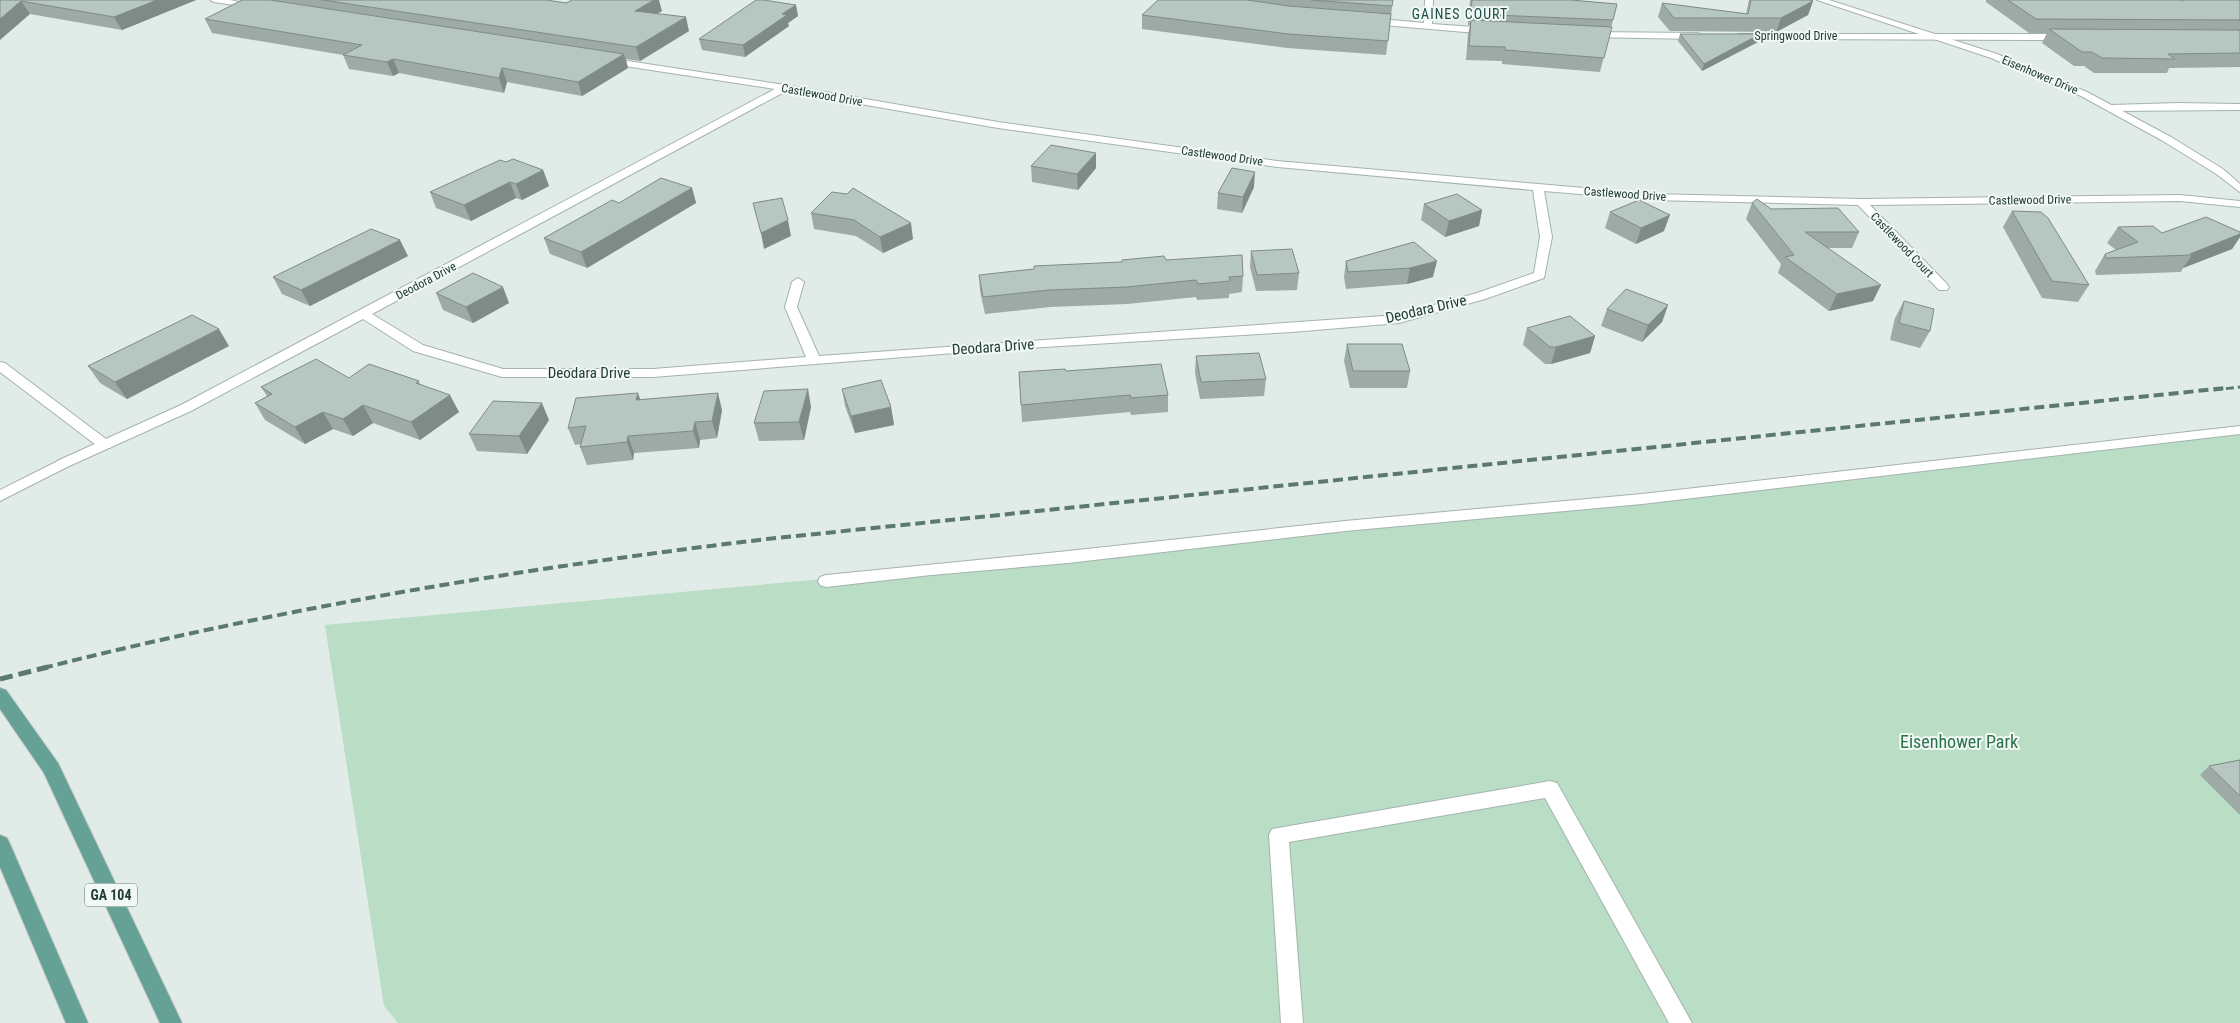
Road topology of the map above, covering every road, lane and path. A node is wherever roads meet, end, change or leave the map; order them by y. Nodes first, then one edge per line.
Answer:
1 (214, 0) edge
2 (1429, 0) edge
3 (1821, 0) edge
4 (262, 8) edge
5 (1358, 20) edge
6 (1428, 26) junction
7 (1502, 32) edge
8 (1580, 35) edge
9 (1709, 36) edge
10 (1728, 36) edge
11 (1936, 36) junction
12 (2073, 38) edge
13 (600, 60) edge
14 (785, 88) junction
15 (2240, 107) edge
16 (2111, 108) junction
17 (1538, 187) junction
18 (2240, 189) edge
19 (1861, 202) junction
20 (2240, 204) edge
21 (798, 282) dead end
22 (1942, 287) dead end
23 (364, 314) junction
24 (814, 360) junction
25 (0, 366) edge
26 (2240, 430) edge
27 (104, 445) junction
28 (0, 496) edge
29 (826, 580) dead end
30 (0, 695) edge
31 (0, 844) edge
32 (77, 1023) edge
33 (171, 1023) edge
34 (1292, 1023) edge
35 (1681, 1023) edge

1 - 4 street
2 - 6 street
3 - 11 street, Eisenhower Drive
5 - 6 street
6 - 7 street
8 - 9 street
10 - 11 street, Springwood Drive
11 - 12 street, Springwood Drive
11 - 16 street, Eisenhower Drive
13 - 14 street, Castlewood Drive
14 - 17 street, Castlewood Drive
14 - 23 street, Deodora Drive
15 - 16 street
16 - 18 street, Eisenhower Drive
17 - 19 street, Castlewood Drive
17 - 24 street, Deodara Drive
19 - 20 street, Castlewood Drive
19 - 22 street, Castlewood Court
21 - 24 street
23 - 24 street, Deodara Drive
23 - 27 street, Deodora Drive
25 - 27 street
26 - 29 street
27 - 28 street, Deodora Drive
30 - 33 main road, GA 104
31 - 32 main road
34 - 35 street

